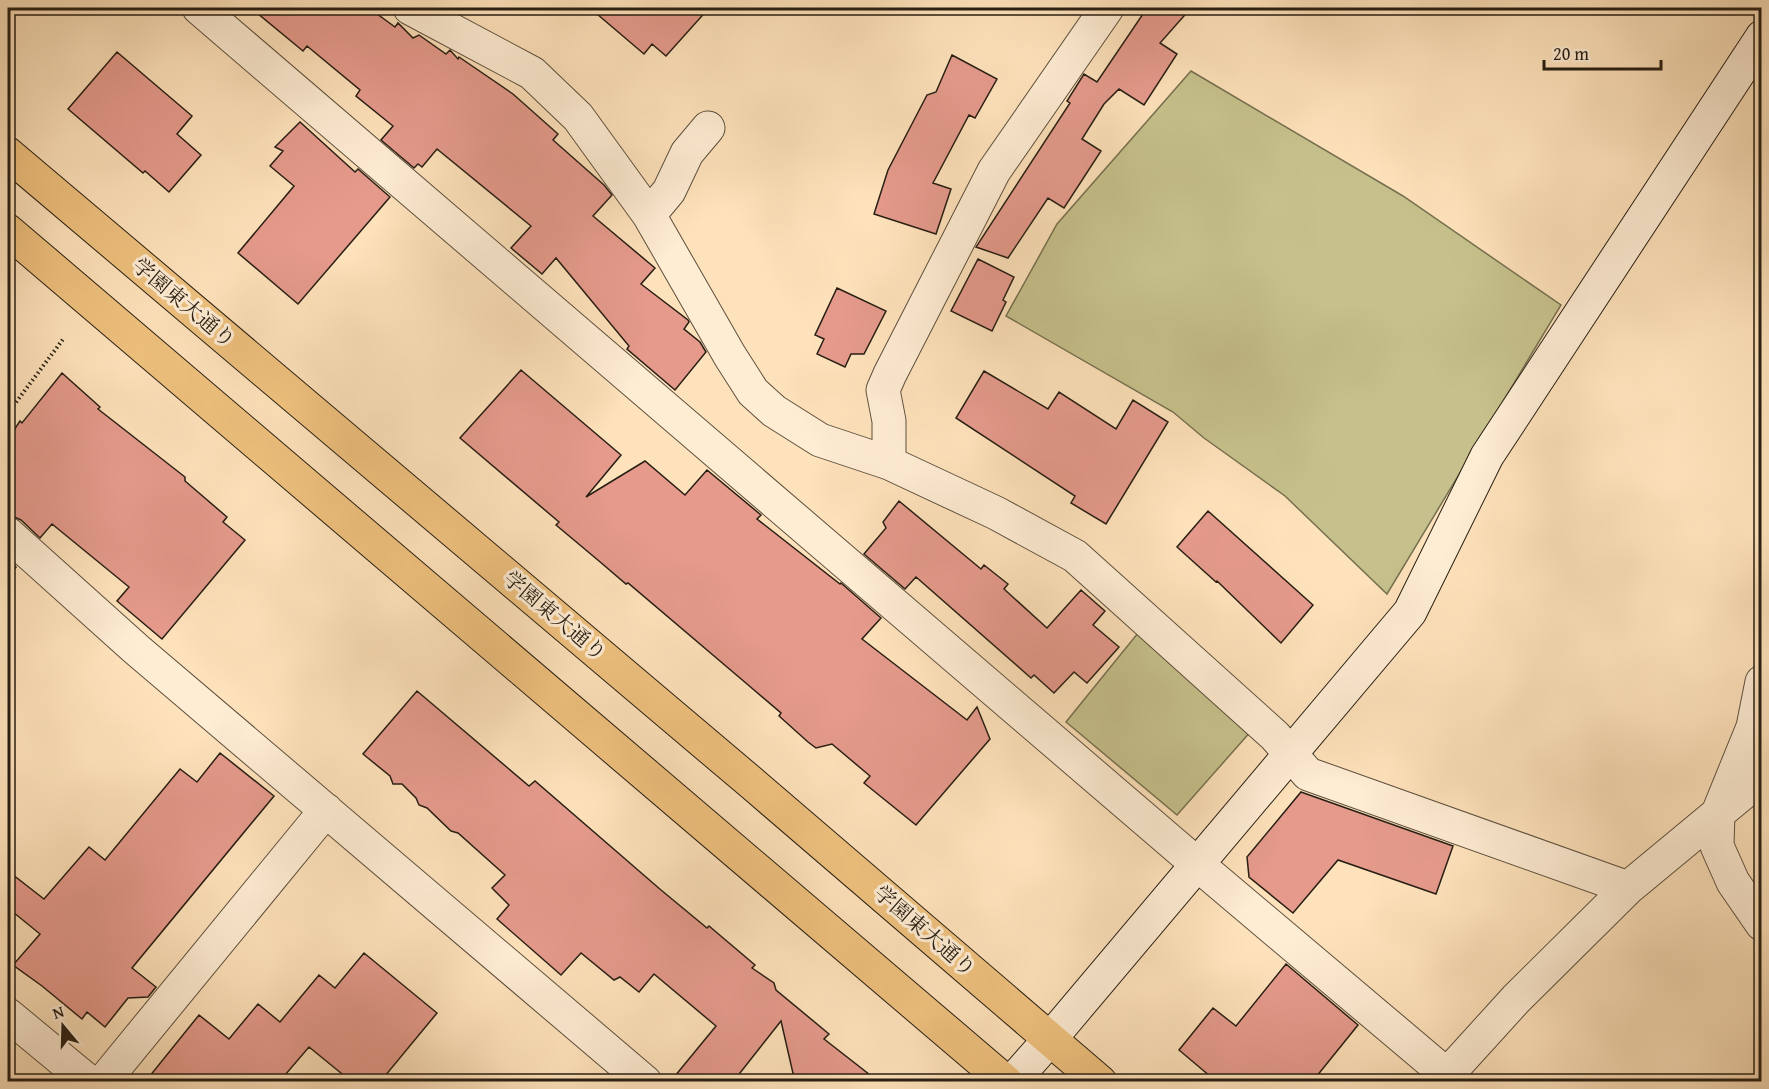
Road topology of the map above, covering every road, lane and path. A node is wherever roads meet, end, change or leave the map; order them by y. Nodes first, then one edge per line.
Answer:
1 (199, 8) edge
2 (410, 8) edge
3 (1107, 8) edge
4 (1761, 37) edge
5 (708, 128) dead end
6 (8, 154) edge
7 (649, 215) junction
8 (8, 231) edge
9 (64, 338) dead end
10 (8, 413) edge
11 (889, 463) junction
12 (8, 534) edge
13 (1761, 682) edge
14 (1289, 755) junction
15 (1761, 777) edge
16 (326, 810) junction
17 (1718, 813) junction
18 (1197, 864) junction
19 (1628, 888) junction
20 (1761, 924) edge
21 (8, 1015) edge
22 (1050, 1039) junction
23 (1446, 1078) edge
24 (89, 1082) edge
25 (103, 1082) edge
26 (645, 1082) edge
27 (1006, 1082) edge
28 (1012, 1082) edge
29 (1100, 1082) edge

1 - 18 street
2 - 7 street
3 - 11 street
4 - 14 street
5 - 7 street
6 - 22 main road, 学園東大通り
7 - 11 street
8 - 27 main road
9 - 10 path
11 - 14 street
12 - 16 street
13 - 17 street
14 - 18 street
14 - 19 street
15 - 17 street
16 - 25 street
16 - 26 street
17 - 19 street
17 - 20 street
18 - 22 street
18 - 23 street
19 - 23 street
21 - 24 street
22 - 28 street
22 - 29 main road, 学園東大通り

